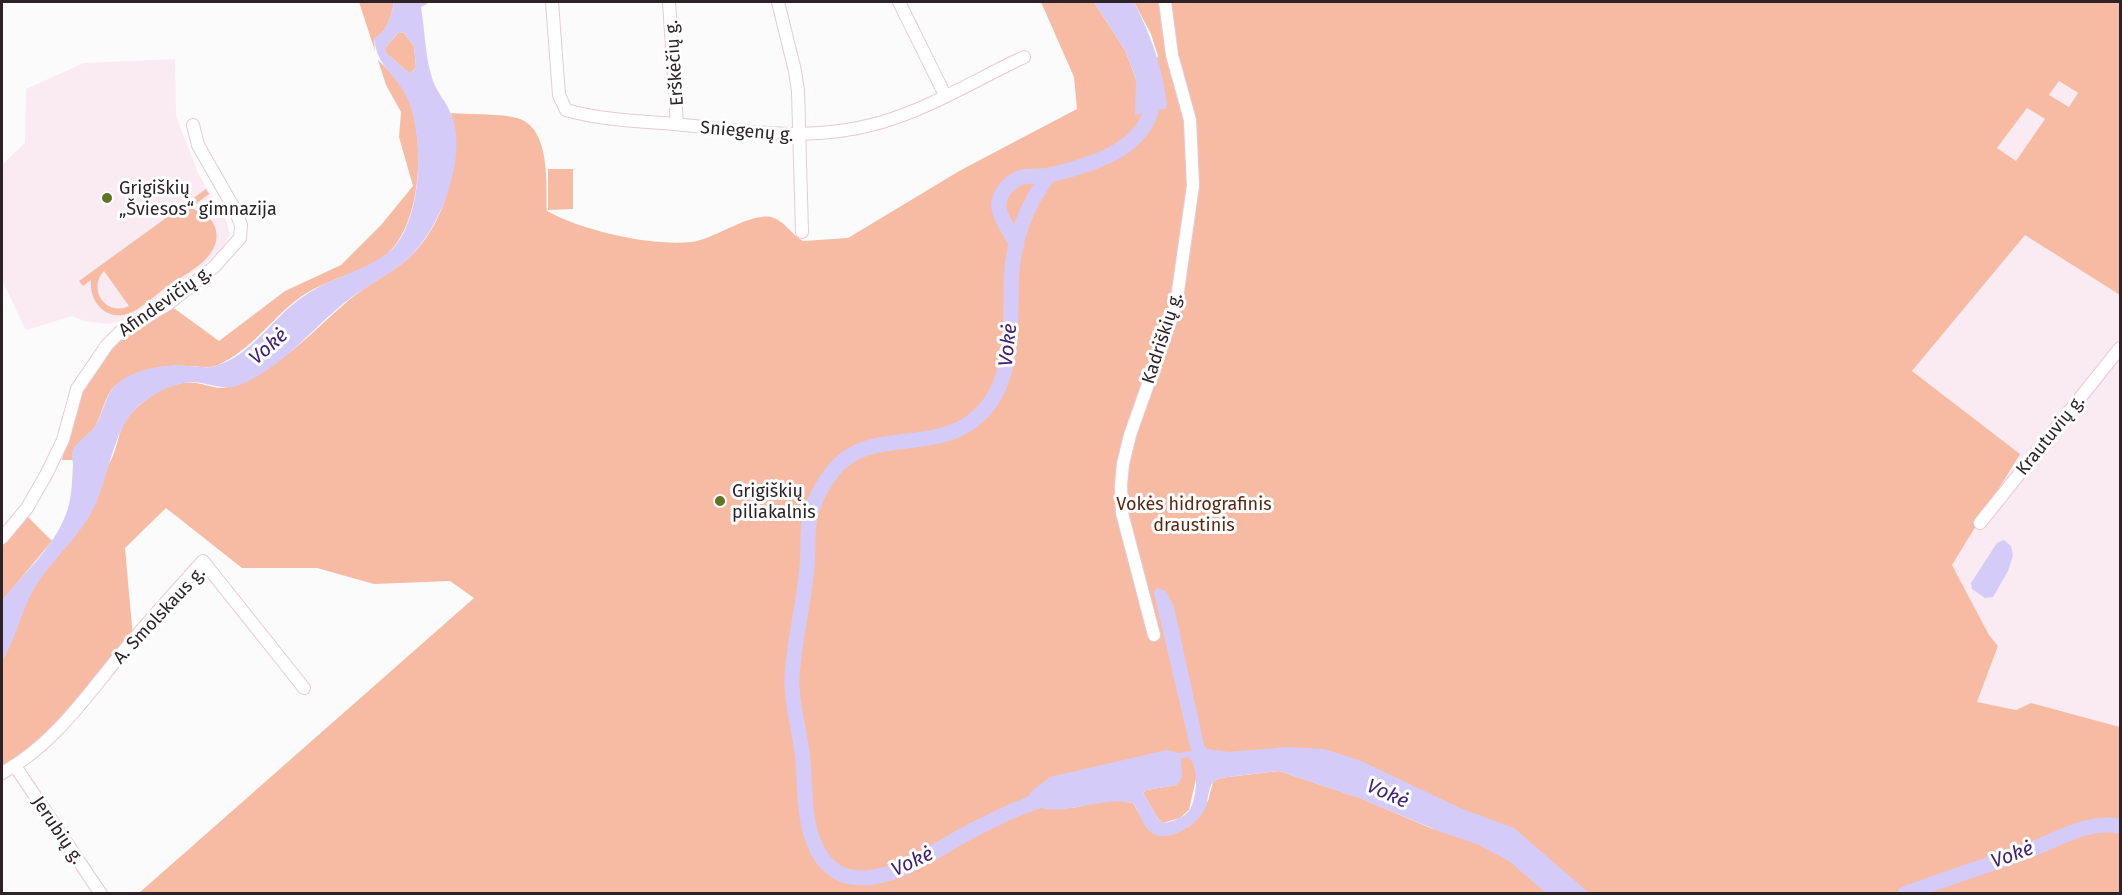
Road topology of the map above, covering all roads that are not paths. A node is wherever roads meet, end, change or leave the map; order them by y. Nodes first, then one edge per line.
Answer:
1 (552, 2) edge
2 (669, 2) edge
3 (778, 2) edge
4 (898, 2) edge
5 (1165, 2) edge
6 (1024, 57) dead end
7 (945, 95) junction
8 (677, 124) junction
9 (193, 125) dead end
10 (801, 136) junction
11 (802, 232) dead end
12 (2121, 348) edge
13 (1980, 523) dead end
14 (2, 538) edge
15 (1154, 635) dead end
16 (304, 688) dead end
17 (15, 766) junction
18 (2, 773) edge
19 (101, 894) edge

1 - 8 street, Sniegenų g.
2 - 8 street, Erškėčių g.
3 - 10 street
4 - 7 street
5 - 15 street, Kadriškių g.
6 - 7 street, Sniegenų g.
7 - 10 street, Sniegenų g.
8 - 10 street, Sniegenų g.
9 - 14 street, Afindevičių g.
10 - 11 street
12 - 13 street, Krautuvių g.
16 - 17 street, A. Smolskaus g.
17 - 18 street
17 - 19 street, Jerubių g.

